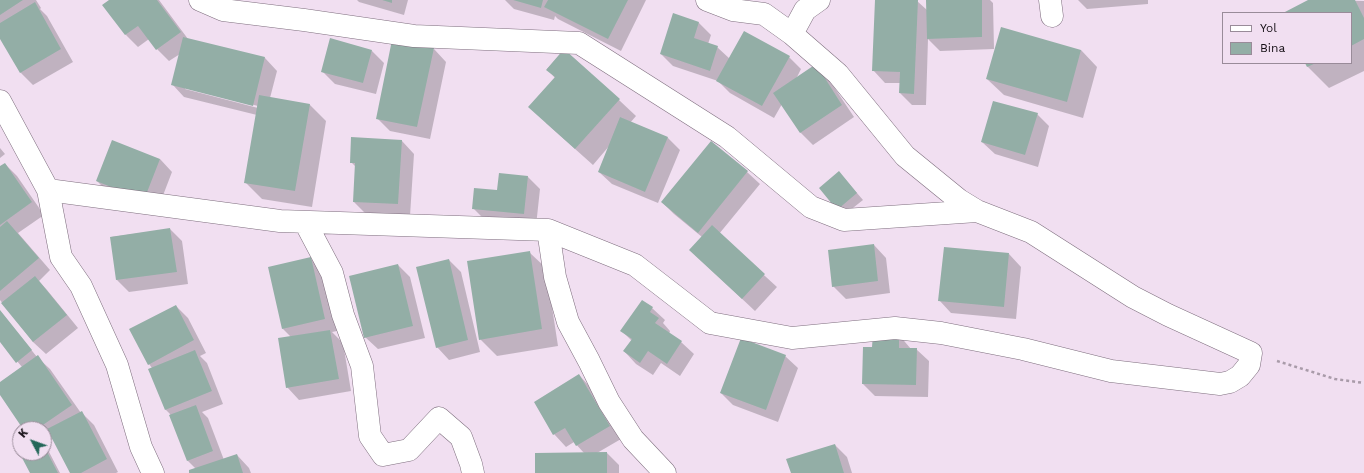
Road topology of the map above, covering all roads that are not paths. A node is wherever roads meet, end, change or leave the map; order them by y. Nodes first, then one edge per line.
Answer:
1 (200, 0) edge
2 (707, 0) edge
3 (819, 0) edge
4 (792, 34) junction
5 (0, 100) edge
6 (48, 190) junction
7 (977, 211) junction
8 (306, 222) junction
9 (548, 230) junction
10 (153, 473) edge
11 (473, 473) edge
12 (666, 473) edge

1 - 7 street
2 - 4 street
3 - 4 street
4 - 7 street
5 - 6 street
6 - 8 street
6 - 10 street
7 - 9 street
8 - 9 street
8 - 11 street
9 - 12 street

